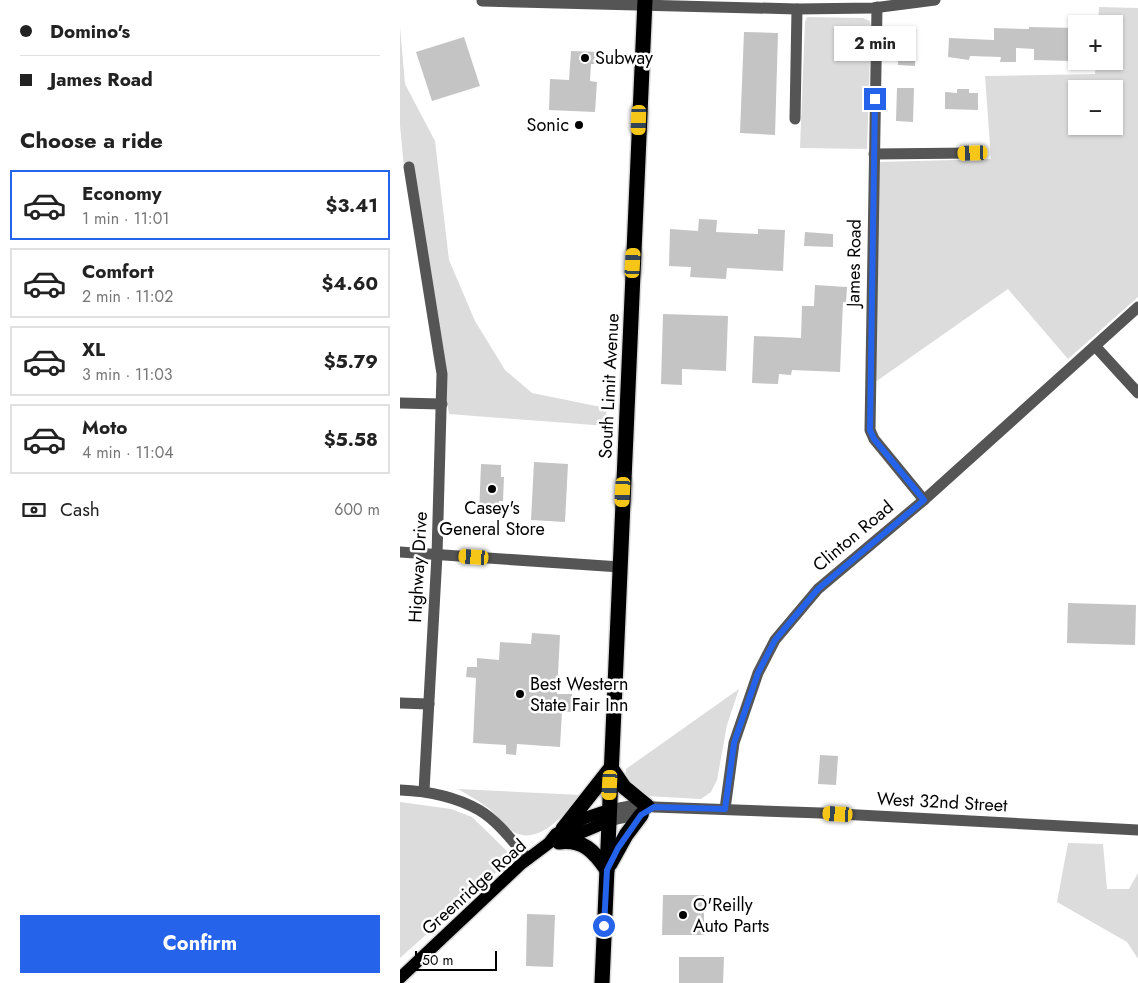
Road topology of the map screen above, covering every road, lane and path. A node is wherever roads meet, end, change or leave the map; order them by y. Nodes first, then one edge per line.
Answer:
1 (935, 0) edge
2 (482, 1) dead end
3 (645, 3) edge
4 (878, 7) junction
5 (797, 9) junction
6 (795, 119) dead end
7 (973, 153) dead end
8 (874, 154) junction
9 (409, 168) dead end
10 (1138, 307) edge
11 (1095, 346) junction
12 (1138, 393) edge
13 (400, 403) edge
14 (442, 404) junction
15 (924, 500) junction
16 (400, 552) edge
17 (437, 555) junction
18 (620, 567) junction
19 (400, 703) edge
20 (429, 704) junction
21 (611, 768) junction
22 (400, 790) edge
23 (424, 791) junction
24 (647, 809) junction
25 (725, 809) junction
26 (609, 816) junction
27 (1138, 830) edge
28 (557, 838) junction
29 (528, 860) junction
30 (607, 870) junction
31 (400, 978) edge
32 (602, 983) edge

1 - 4 street
2 - 3 street
3 - 5 street
3 - 18 highway, South Limit Avenue
4 - 5 street
4 - 8 street, James Road
5 - 6 street
7 - 8 street
8 - 15 street, James Road
9 - 14 street, Highway Drive
10 - 11 street, Clinton Road
11 - 12 street
11 - 15 street, Clinton Road
13 - 14 street
14 - 17 street, Highway Drive
15 - 25 street, Clinton Road
16 - 17 street
17 - 18 street
17 - 20 street, Highway Drive
18 - 21 highway, South Limit Avenue
19 - 20 street
20 - 23 street, Highway Drive
21 - 24 highway
21 - 26 highway, South Limit Avenue
21 - 28 highway
22 - 23 street
23 - 29 street
24 - 25 street, West 32nd Street
24 - 26 street, West 32nd Street
24 - 30 highway
25 - 27 street, West 32nd Street
26 - 28 main road, Greenridge Road
26 - 30 highway, South Limit Avenue
28 - 29 main road, Greenridge Road
28 - 30 highway
29 - 31 main road, Greenridge Road
30 - 32 highway, South Limit Avenue

